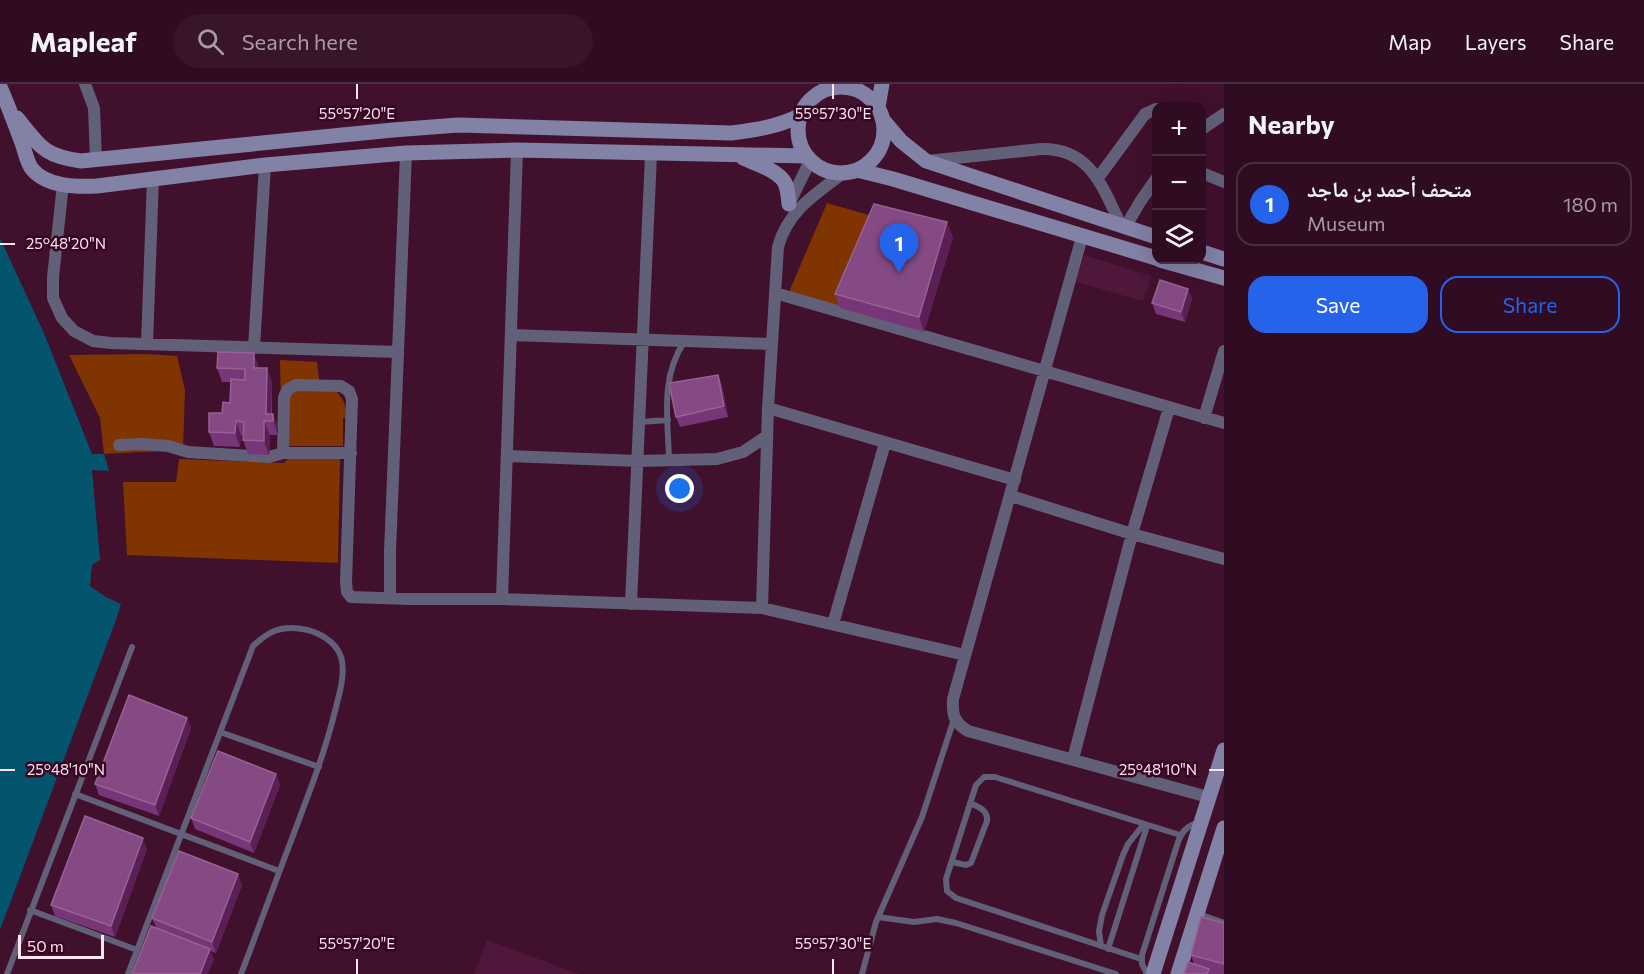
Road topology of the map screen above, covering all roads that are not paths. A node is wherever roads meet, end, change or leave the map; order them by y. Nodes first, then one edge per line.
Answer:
1 (85, 84) edge
2 (882, 84) edge
3 (830, 86) edge
4 (0, 87) edge
5 (9, 107) junction
6 (1152, 111) edge
7 (881, 114) junction
8 (1224, 114) edge
9 (799, 116) junction
10 (1206, 125) edge
11 (517, 150) junction
12 (171, 153) junction
13 (406, 153) junction
14 (651, 154) junction
15 (738, 156) junction
16 (808, 159) junction
17 (96, 161) junction
18 (926, 161) junction
19 (265, 165) junction
20 (849, 172) junction
21 (1206, 175) edge
22 (174, 176) junction
23 (153, 178) junction
24 (1098, 178) junction
25 (1224, 182) edge
26 (63, 184) junction
27 (1152, 185) edge
28 (789, 204) junction
29 (787, 223) junction
30 (1124, 225) junction
31 (1152, 236) edge
32 (1082, 237) junction
33 (1206, 253) edge
34 (1152, 257) edge
35 (1224, 259) edge
36 (1175, 264) edge
37 (1224, 278) edge
38 (775, 293) junction
39 (511, 335) junction
40 (642, 340) junction
41 (684, 341) junction
42 (147, 344) junction
43 (771, 344) junction
44 (254, 348) junction
45 (1224, 351) edge
46 (398, 352) junction
47 (1044, 370) junction
48 (768, 408) junction
49 (1169, 408) junction
50 (1204, 417) junction
51 (668, 420) junction
52 (639, 422) junction
53 (1224, 423) edge
54 (767, 436) junction
55 (885, 443) junction
56 (119, 445) dead end
57 (284, 453) junction
58 (351, 453) junction
59 (507, 456) junction
60 (669, 460) junction
61 (638, 461) junction
62 (1015, 480) junction
63 (1011, 496) junction
64 (1132, 534) junction
65 (1224, 559) edge
66 (390, 598) junction
67 (502, 599) junction
68 (631, 604) junction
69 (762, 608) junction
70 (833, 624) junction
71 (132, 647) dead end
72 (965, 655) junction
73 (954, 719) junction
74 (220, 732) junction
75 (1224, 750) edge
76 (1073, 759) junction
77 (319, 767) junction
78 (75, 794) junction
79 (1208, 797) junction
80 (970, 803) junction
81 (1200, 822) junction
82 (1145, 825) junction
83 (1224, 828) edge
84 (181, 834) junction
85 (1180, 836) junction
86 (952, 862) junction
87 (279, 871) junction
88 (30, 910) junction
89 (1198, 913) junction
90 (878, 917) junction
91 (1224, 923) edge
92 (1105, 947) junction
93 (137, 950) junction
94 (1142, 960) junction
95 (7, 974) edge
96 (128, 974) edge
97 (241, 974) edge
98 (861, 974) edge
99 (1116, 974) edge
100 (1147, 974) edge
101 (1153, 974) edge
102 (1178, 974) edge

1 - 17 street
2 - 7 street
3 - 7 street
3 - 9 street
4 - 5 street
5 - 17 street
5 - 26 street
6 - 24 street
7 - 18 street
7 - 20 street
8 - 10 street
9 - 12 street
9 - 16 street
11 - 13 street
11 - 14 street
11 - 39 street
12 - 17 street
12 - 22 street
13 - 19 street
13 - 46 street
14 - 15 street
14 - 40 street
15 - 16 street
15 - 28 street
16 - 20 street
16 - 28 street
18 - 24 street
18 - 30 street
19 - 22 street
19 - 44 street
20 - 29 street
20 - 32 street
21 - 25 street
22 - 23 street
23 - 26 street
23 - 42 street
24 - 30 street
26 - 42 street
27 - 30 street
28 - 29 street
29 - 38 street
30 - 31 street
32 - 34 street
32 - 47 street
33 - 35 street
36 - 37 street
38 - 43 street
38 - 47 street
39 - 40 street
39 - 59 street
40 - 41 street
40 - 52 street
41 - 43 street
41 - 51 lane
42 - 44 street
43 - 48 street
44 - 46 street
45 - 50 street
46 - 66 street
47 - 49 street
47 - 62 street
48 - 54 street
48 - 55 street
49 - 50 street
49 - 64 street
50 - 53 street
51 - 52 lane
51 - 60 lane
52 - 61 street
54 - 60 street
54 - 69 street
55 - 62 street
55 - 70 street
56 - 57 street
57 - 58 street
57 - 58 street
58 - 66 street
59 - 61 street
59 - 67 street
60 - 61 street
61 - 68 street
62 - 63 street
63 - 64 street
63 - 72 street
64 - 65 street
64 - 76 street
66 - 67 street
67 - 68 street
68 - 69 street
69 - 70 street
70 - 72 street
71 - 78 lane
72 - 73 street
73 - 76 street
73 - 90 lane
74 - 77 lane
74 - 77 lane
74 - 84 lane
75 - 79 street
76 - 79 street
77 - 87 lane
78 - 84 lane
78 - 88 lane
79 - 81 street
80 - 82 lane
80 - 86 lane
80 - 86 lane
81 - 85 lane
81 - 101 street
82 - 85 lane
82 - 92 lane
82 - 92 lane
83 - 89 street
84 - 87 lane
84 - 93 lane
85 - 94 lane
86 - 92 lane
87 - 97 lane
88 - 93 lane
88 - 95 lane
89 - 91 lane
89 - 102 street
90 - 98 lane
90 - 99 lane
92 - 94 lane
93 - 96 lane
94 - 100 lane

